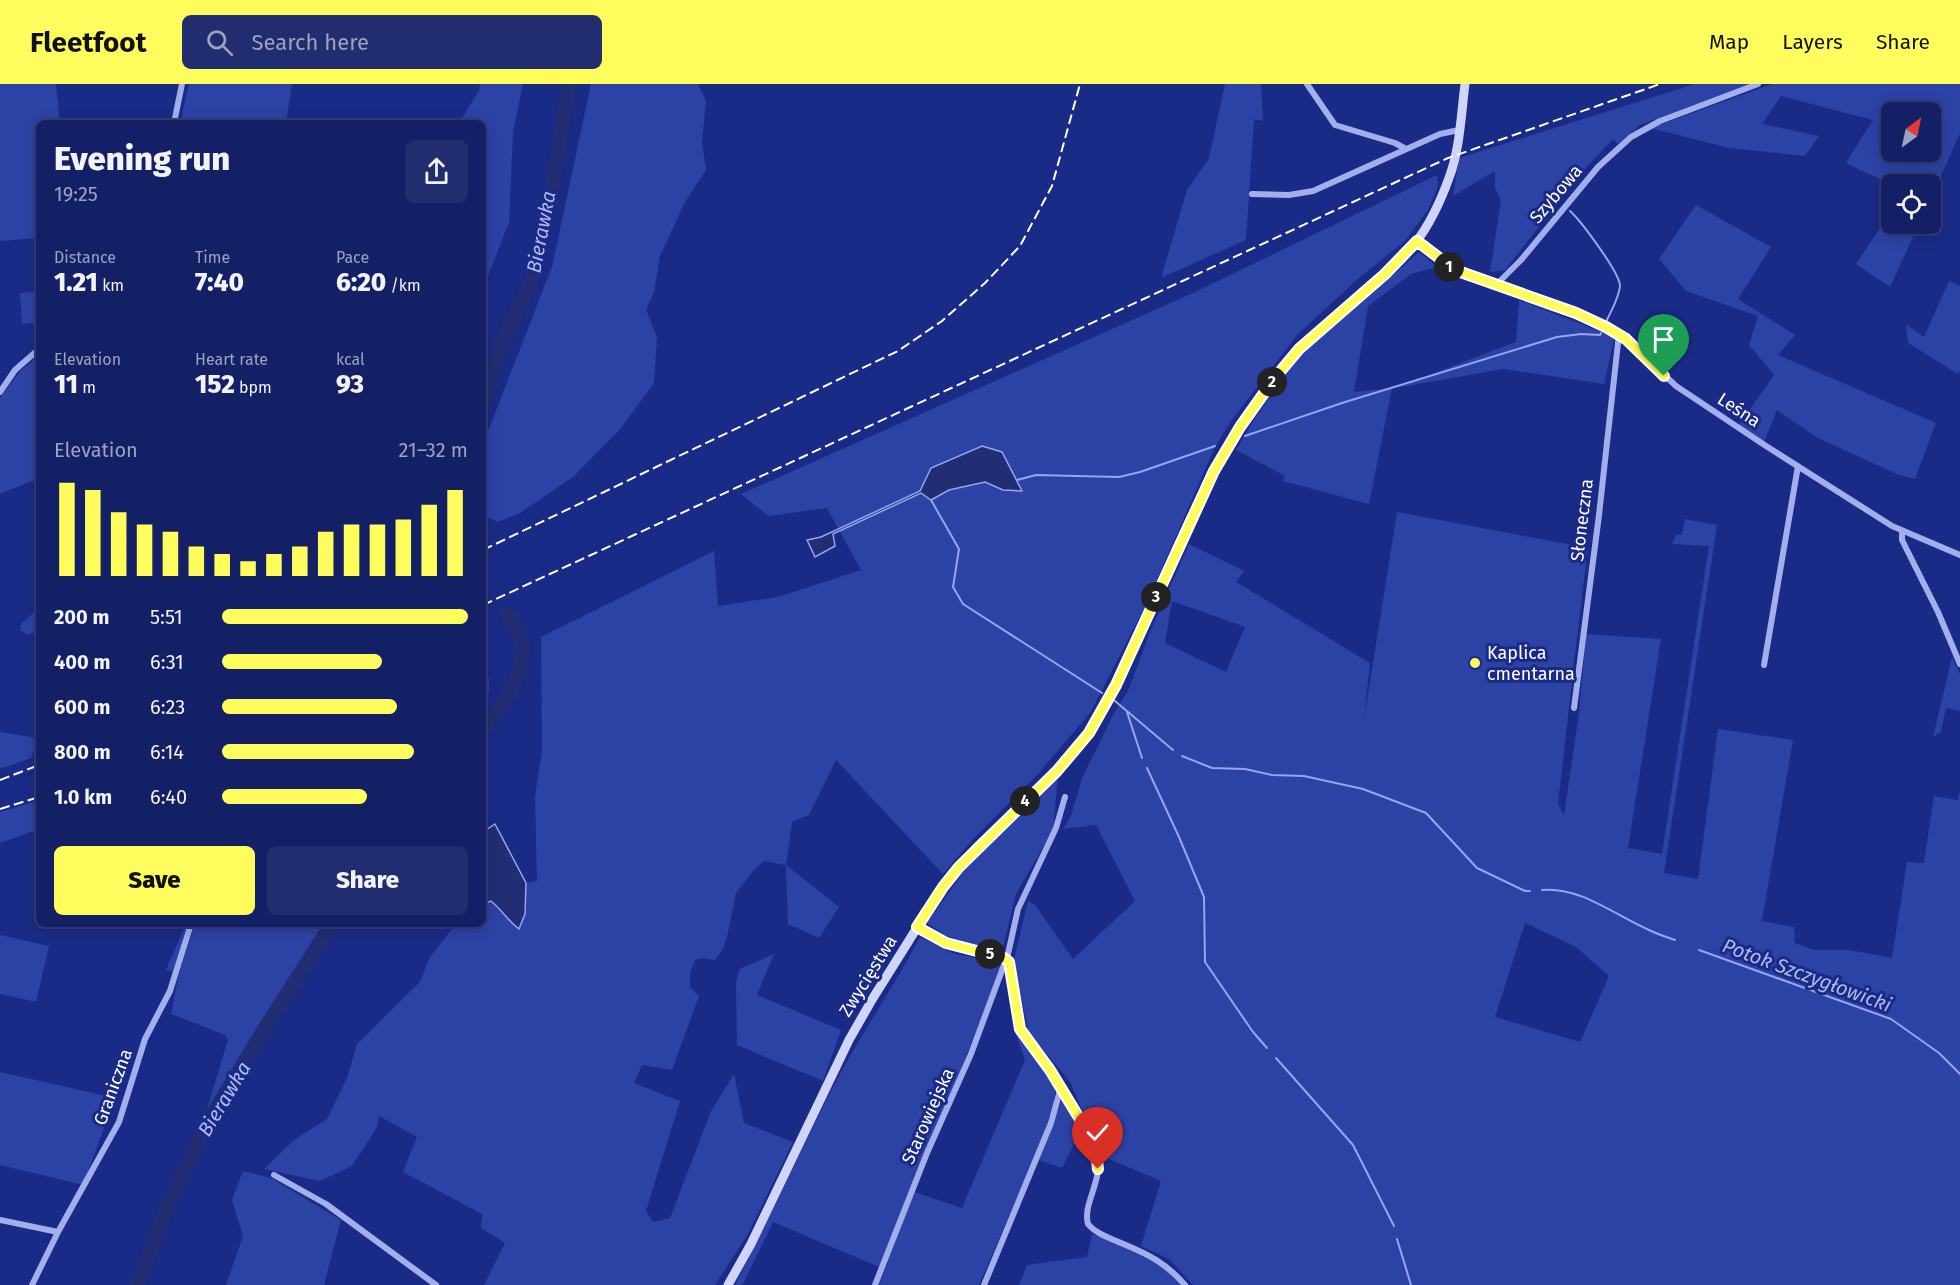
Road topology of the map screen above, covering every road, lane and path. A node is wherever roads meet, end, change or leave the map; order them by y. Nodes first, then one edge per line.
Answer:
1 (182, 84) edge
2 (1307, 84) edge
3 (1465, 84) edge
4 (1758, 84) edge
5 (175, 120) edge
6 (1459, 130) junction
7 (1406, 148) junction
8 (1252, 194) dead end
9 (1417, 241) junction
10 (1497, 284) junction
11 (1619, 334) junction
12 (36, 352) edge
13 (0, 392) edge
14 (1798, 466) junction
15 (1902, 532) junction
16 (1960, 555) edge
17 (1960, 664) edge
18 (1764, 665) dead end
19 (1574, 708) dead end
20 (1065, 797) dead end
21 (190, 927) edge
22 (917, 927) junction
23 (1006, 959) junction
24 (1061, 1087) junction
25 (274, 1175) dead end
26 (0, 1220) edge
27 (58, 1232) junction
28 (32, 1285) edge
29 (436, 1285) edge
30 (728, 1285) edge
31 (875, 1285) edge
32 (984, 1285) edge
33 (1185, 1285) edge

1 - 5 street
2 - 7 street
3 - 6 main road, Zwycięstwa
4 - 10 street, Szybowa
6 - 7 street
6 - 9 main road, Zwycięstwa
7 - 8 street
9 - 10 street, Leśna
9 - 22 main road, Zwycięstwa
10 - 11 street, Leśna
11 - 14 street, Leśna
11 - 19 street, Słoneczna
12 - 13 street
14 - 15 street, Leśna
14 - 18 street
15 - 16 street, Leśna
15 - 17 street
20 - 23 street, Starowiejska
21 - 27 street, Graniczna
22 - 23 street
22 - 30 main road, Zwycięstwa
23 - 24 street, Starowiejska
23 - 31 street, Starowiejska
24 - 32 street
24 - 33 street, Starowiejska
25 - 29 street
26 - 27 street
27 - 28 street, Graniczna

